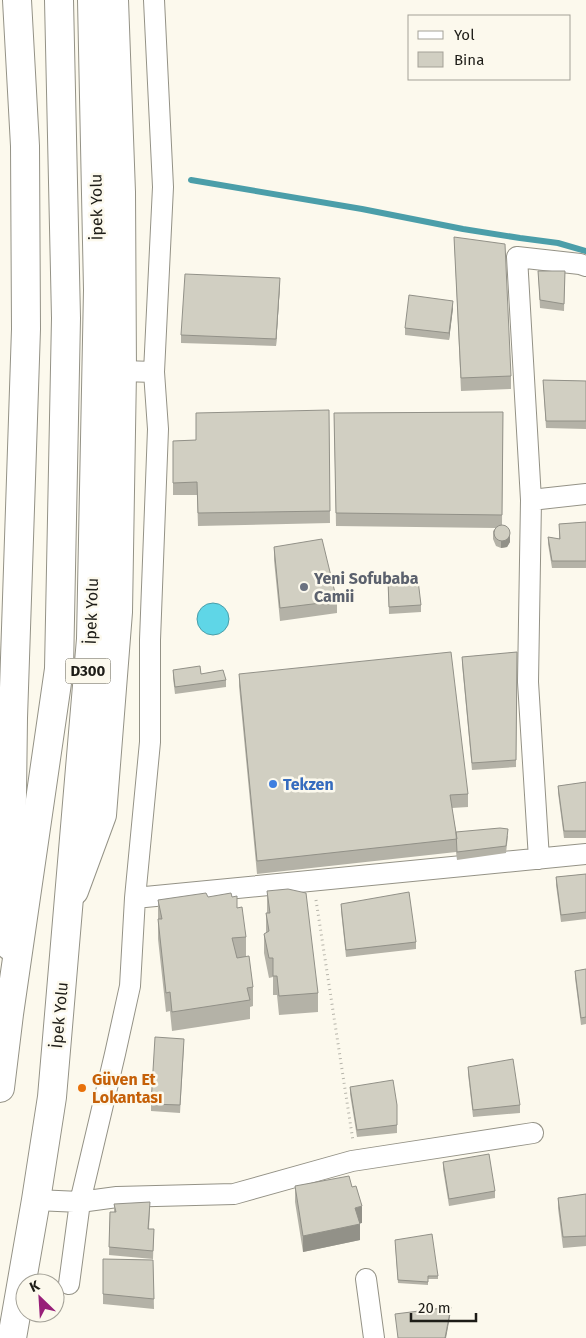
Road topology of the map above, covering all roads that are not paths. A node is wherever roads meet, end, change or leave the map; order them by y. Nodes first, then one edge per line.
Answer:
1 (17, 0) edge
2 (59, 0) edge
3 (92, 0) edge
4 (114, 0) edge
5 (154, 0) edge
6 (586, 266) edge
7 (122, 371) junction
8 (154, 372) junction
9 (586, 494) edge
10 (531, 500) junction
11 (586, 854) edge
12 (539, 859) junction
13 (135, 898) junction
14 (69, 904) junction
15 (9, 1014) junction
16 (0, 1088) edge
17 (533, 1133) dead end
18 (36, 1200) junction
19 (80, 1202) junction
20 (366, 1278) dead end
21 (69, 1284) dead end
22 (12, 1338) edge
23 (374, 1338) edge

1 - 15 main road
2 - 15 main road, İpek Yolu / D300
3 - 14 main road, İpek Yolu / D300
4 - 7 main road
5 - 8 street
6 - 10 street
7 - 8 street
7 - 14 main road
8 - 13 street
9 - 10 street
10 - 12 street
11 - 12 street
12 - 13 street
13 - 19 street
14 - 18 main road, İpek Yolu / D300
15 - 16 main road, İpek Yolu / D300
17 - 19 street
18 - 19 street
18 - 22 main road, İpek Yolu / D300
19 - 21 street
20 - 23 street

